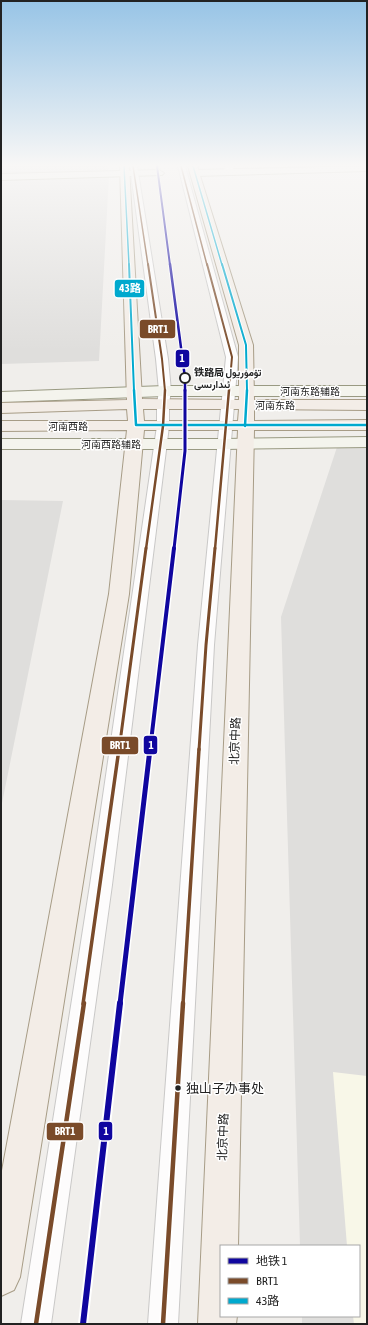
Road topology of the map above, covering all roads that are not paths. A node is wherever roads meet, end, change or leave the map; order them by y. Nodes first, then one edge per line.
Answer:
1 (130, 228) edge
2 (139, 228) edge
3 (198, 228) edge
4 (211, 228) edge
5 (367, 391) edge
6 (1, 397) edge
7 (247, 397) junction
8 (164, 398) junction
9 (228, 398) junction
10 (367, 405) edge
11 (1, 408) edge
12 (134, 417) junction
13 (367, 425) edge
14 (1, 426) edge
15 (162, 435) junction
16 (235, 435) junction
17 (367, 442) edge
18 (1, 444) edge
19 (1, 1277) edge
20 (36, 1324) edge
21 (163, 1324) edge
22 (217, 1324) edge

1 - 12 main road
2 - 8 lane
3 - 9 lane
4 - 7 main road, 北京中路
5 - 7 street, 河南东路辅路
6 - 12 street, 河南西路辅路
7 - 9 main road, 河南东路
7 - 10 main road, 河南东路
7 - 16 main road, 北京中路
8 - 9 main road, 河南东路
8 - 12 main road, 河南东路
8 - 15 lane
9 - 16 lane
11 - 12 main road, 河南西路
12 - 14 main road, 河南西路
12 - 15 street, 河南西路辅路
12 - 18 street, 河南西路辅路
12 - 19 main road
13 - 16 main road, 河南东路
15 - 16 street, 河南西路辅路
15 - 20 lane
16 - 17 street
16 - 21 lane
16 - 22 main road, 北京中路

